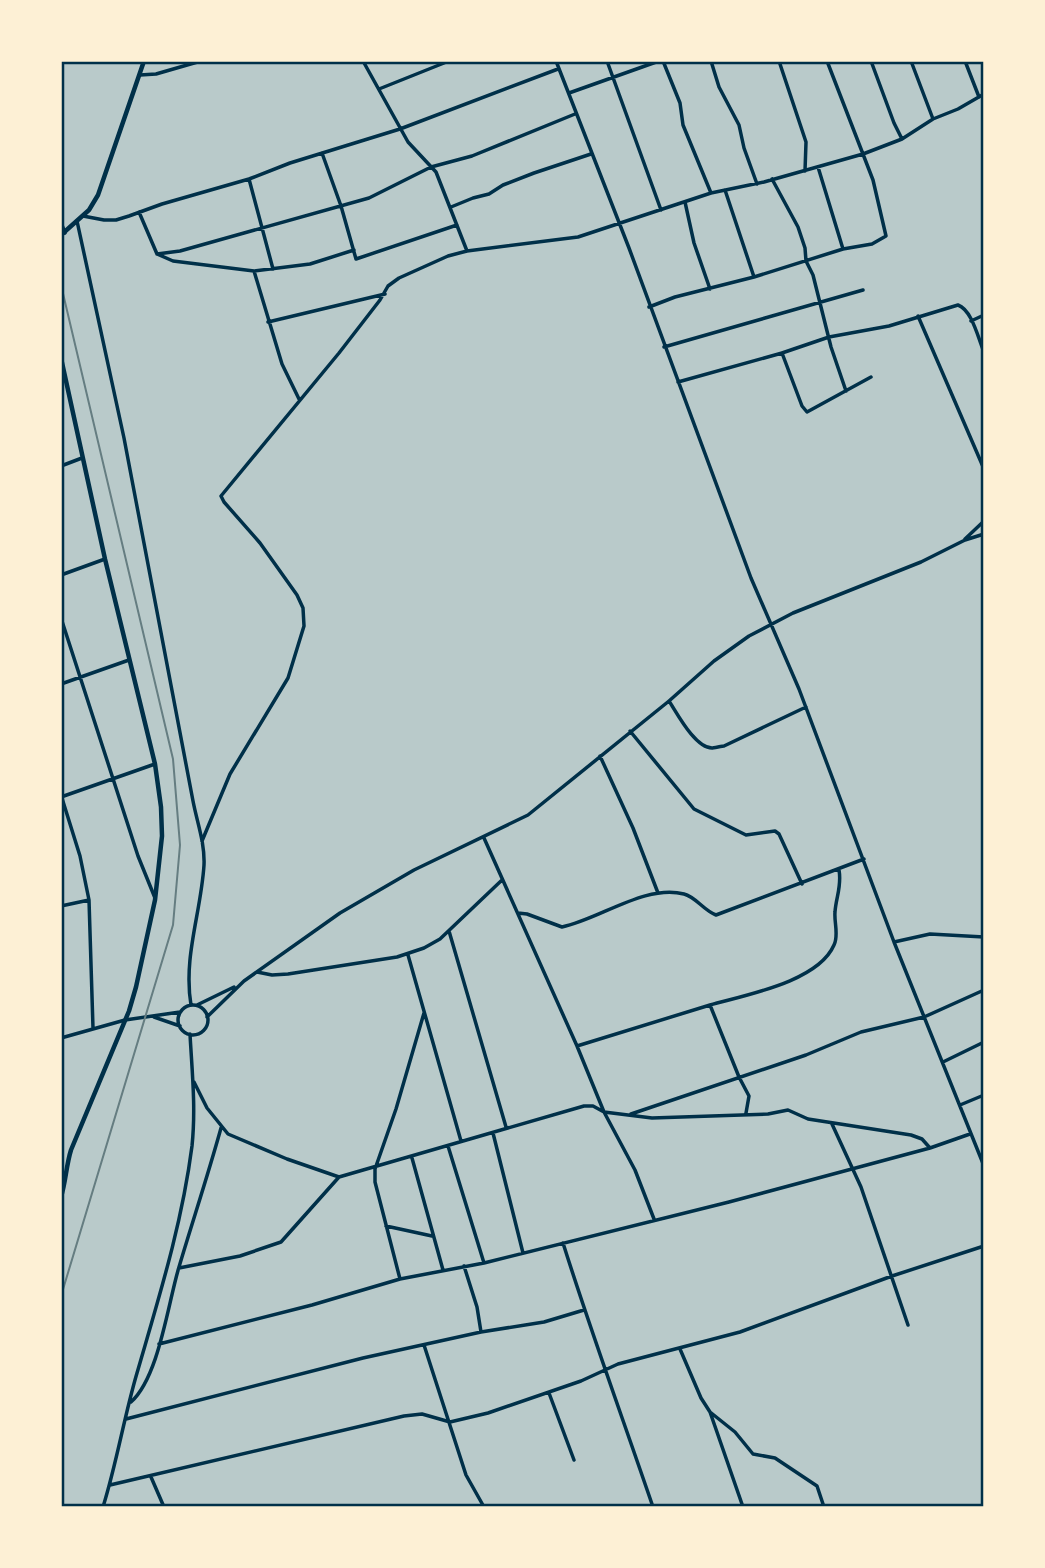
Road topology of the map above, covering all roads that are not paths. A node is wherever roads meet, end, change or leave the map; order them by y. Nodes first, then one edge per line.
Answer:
1 (144, 61) edge
2 (201, 61) edge
3 (363, 61) edge
4 (449, 61) edge
5 (556, 61) edge
6 (607, 61) edge
7 (661, 61) edge
8 (711, 61) edge
9 (779, 61) edge
10 (827, 61) edge
11 (871, 61) edge
12 (911, 61) edge
13 (965, 61) edge
14 (558, 69) junction
15 (140, 75) junction
16 (611, 76) junction
17 (379, 89) junction
18 (569, 93) junction
19 (981, 96) edge
20 (576, 114) junction
21 (933, 119) junction
22 (400, 129) junction
23 (902, 139) junction
24 (322, 153) junction
25 (591, 154) junction
26 (863, 154) junction
27 (431, 167) junction
28 (818, 167) junction
29 (805, 171) junction
30 (249, 179) junction
31 (772, 179) junction
32 (757, 184) junction
33 (725, 190) junction
34 (711, 193) junction
35 (685, 202) junction
36 (341, 206) junction
37 (451, 207) junction
38 (660, 210) junction
39 (139, 212) junction
40 (83, 216) junction
41 (77, 221) junction
42 (61, 222) edge
43 (618, 222) junction
44 (457, 225) junction
45 (262, 228) junction
46 (63, 234) edge
47 (843, 248) junction
48 (354, 250) junction
49 (467, 251) junction
50 (157, 254) junction
51 (806, 261) junction
52 (273, 269) junction
53 (254, 271) junction
54 (754, 276) junction
55 (710, 289) junction
56 (863, 290) dead end
57 (385, 294) junction
58 (820, 303) junction
59 (649, 307) junction
60 (984, 315) edge
61 (918, 316) junction
62 (971, 321) junction
63 (268, 322) junction
64 (829, 337) junction
65 (664, 347) junction
66 (984, 352) edge
67 (782, 353) junction
68 (61, 358) edge
69 (871, 377) dead end
70 (677, 383) junction
71 (846, 391) junction
72 (299, 399) junction
73 (83, 458) junction
74 (61, 466) edge
75 (984, 469) edge
76 (984, 521) edge
77 (984, 534) edge
78 (965, 540) junction
79 (106, 559) junction
80 (61, 575) edge
81 (61, 618) edge
82 (771, 623) junction
83 (129, 660) junction
84 (80, 678) junction
85 (61, 684) edge
86 (669, 701) junction
87 (806, 706) junction
88 (630, 731) junction
89 (600, 755) junction
90 (155, 764) junction
91 (114, 778) junction
92 (61, 796) edge
93 (484, 837) junction
94 (202, 841) junction
95 (864, 859) junction
96 (839, 869) junction
97 (502, 880) junction
98 (802, 884) junction
99 (658, 893) junction
100 (89, 900) junction
101 (155, 900) junction
102 (61, 906) edge
103 (517, 913) junction
104 (449, 931) junction
105 (984, 937) edge
106 (894, 942) junction
107 (408, 954) junction
108 (257, 972) junction
109 (239, 985) junction
110 (984, 990) edge
111 (194, 1005) junction
112 (710, 1005) junction
113 (180, 1012) junction
114 (424, 1013) junction
115 (152, 1016) junction
116 (207, 1017) junction
117 (924, 1017) junction
118 (125, 1020) junction
119 (180, 1026) junction
120 (93, 1028) junction
121 (190, 1034) junction
122 (61, 1038) edge
123 (984, 1042) edge
124 (578, 1046) junction
125 (943, 1062) junction
126 (739, 1076) junction
127 (194, 1082) junction
128 (984, 1095) edge
129 (960, 1105) junction
130 (604, 1112) junction
131 (746, 1113) junction
132 (629, 1115) junction
133 (832, 1123) junction
134 (221, 1128) junction
135 (506, 1128) junction
136 (492, 1132) junction
137 (970, 1133) junction
138 (461, 1141) junction
139 (449, 1146) junction
140 (984, 1147) edge
141 (930, 1148) junction
142 (976, 1150) junction
143 (412, 1158) junction
144 (984, 1166) edge
145 (63, 1168) edge
146 (853, 1168) junction
147 (375, 1169) junction
148 (340, 1177) junction
149 (61, 1197) edge
150 (654, 1219) junction
151 (387, 1226) junction
152 (432, 1236) junction
153 (563, 1243) junction
154 (984, 1247) edge
155 (523, 1253) junction
156 (484, 1263) junction
157 (464, 1266) junction
158 (179, 1268) junction
159 (443, 1270) junction
160 (892, 1276) junction
161 (400, 1279) junction
162 (584, 1310) junction
163 (908, 1325) dead end
164 (481, 1332) junction
165 (159, 1344) junction
166 (424, 1345) junction
167 (680, 1349) junction
168 (607, 1369) junction
169 (549, 1392) junction
170 (130, 1403) junction
171 (710, 1412) junction
172 (127, 1419) junction
173 (450, 1422) junction
174 (574, 1460) dead end
175 (151, 1476) junction
176 (110, 1485) junction
177 (103, 1507) edge
178 (164, 1507) edge
179 (484, 1507) edge
180 (653, 1507) edge
181 (743, 1507) edge
182 (824, 1507) edge

1 - 15 street
2 - 15 street
3 - 17 street
4 - 17 street
5 - 14 street
6 - 16 street
7 - 16 street
7 - 34 street
8 - 32 street
9 - 29 street
10 - 26 street
11 - 23 street
12 - 21 street
13 - 19 street
14 - 18 street
14 - 22 street
15 - 40 street
16 - 18 street
16 - 38 street
17 - 22 street
18 - 20 street
19 - 21 street
20 - 25 street
20 - 27 street
21 - 23 street
22 - 24 street
22 - 27 street
23 - 26 street
24 - 30 street
24 - 36 street
25 - 37 street
25 - 43 street
26 - 28 street
26 - 47 street
27 - 36 street
27 - 37 street
28 - 29 street
28 - 47 street
29 - 31 street
30 - 39 street
30 - 45 street
31 - 32 street
31 - 51 street
32 - 33 street
33 - 34 street
33 - 54 street
34 - 35 street
35 - 38 street
35 - 55 street
36 - 45 street
36 - 48 street
37 - 44 street
38 - 43 street
39 - 40 street
39 - 50 street
40 - 41 street
41 - 46 street
41 - 94 street
42 - 46 street
43 - 49 street
43 - 59 street
44 - 48 street
44 - 49 street
45 - 50 street
45 - 52 street
47 - 51 street
48 - 52 street
49 - 57 street
50 - 53 street
51 - 54 street
51 - 58 street
52 - 53 street
53 - 63 street
54 - 55 street
55 - 59 street
56 - 58 street
57 - 63 street
57 - 72 street
58 - 64 street
58 - 65 street
59 - 65 street
60 - 62 street
61 - 62 street
61 - 64 street
61 - 75 street
62 - 66 street
63 - 72 street
64 - 67 street
64 - 71 street
65 - 70 street
67 - 70 street
67 - 71 street
68 - 73 street
69 - 71 street
70 - 82 street
72 - 94 street
73 - 74 street
73 - 79 street
76 - 78 street
77 - 78 street
78 - 82 street
79 - 80 street
79 - 83 street
81 - 84 street
82 - 86 street
82 - 87 street
83 - 84 street
83 - 90 street
84 - 85 street
84 - 91 street
86 - 87 street
86 - 88 street
87 - 95 street
88 - 89 street
88 - 98 street
89 - 93 street
89 - 99 street
90 - 91 street
90 - 101 street
91 - 92 street
91 - 101 street
92 - 100 street
93 - 97 street
93 - 108 street
94 - 111 street
95 - 96 street
95 - 106 street
96 - 98 street
96 - 112 street
97 - 103 street
97 - 104 street
98 - 99 street
99 - 103 street
100 - 102 street
100 - 120 street
101 - 118 street
103 - 124 street
104 - 107 street
104 - 135 street
105 - 106 street
106 - 117 street
107 - 108 street
107 - 114 street
108 - 109 street
109 - 111 street
109 - 116 street
110 - 117 street
111 - 113 street
111 - 116 street
112 - 124 street
112 - 126 street
113 - 115 street
113 - 119 street
114 - 138 street
114 - 147 street
115 - 118 street
115 - 119 street
116 - 121 street
117 - 125 street
117 - 126 street
118 - 120 street
118 - 145 street
119 - 121 street
120 - 122 street
121 - 127 street
123 - 125 street
124 - 130 street
125 - 129 street
126 - 131 street
126 - 132 street
127 - 134 street
127 - 170 street
128 - 129 street
129 - 137 street
130 - 132 street
130 - 135 street
130 - 150 street
131 - 132 street
131 - 133 street
133 - 141 street
133 - 146 street
134 - 148 street
134 - 158 street
135 - 136 street
136 - 138 street
136 - 155 street
137 - 141 street
137 - 142 street
138 - 139 street
139 - 143 street
139 - 156 street
140 - 142 street
141 - 146 street
142 - 144 street
143 - 147 street
143 - 152 street
145 - 149 street
146 - 150 street
146 - 160 street
147 - 148 street
147 - 151 street
148 - 158 street
150 - 153 street
151 - 152 street
151 - 161 street
152 - 159 street
153 - 155 street
153 - 162 street
154 - 160 street
155 - 156 street
156 - 157 street
157 - 159 street
157 - 164 street
158 - 165 street
159 - 161 street
160 - 163 street
160 - 167 street
161 - 165 street
162 - 164 street
162 - 168 street
164 - 166 street
165 - 170 street
166 - 172 street
166 - 173 street
167 - 168 street
167 - 171 street
168 - 169 street
168 - 180 street
169 - 173 street
169 - 174 street
170 - 172 street
171 - 181 street
171 - 182 street
172 - 176 street
173 - 175 street
173 - 179 street
175 - 176 street
175 - 178 street
176 - 177 street

